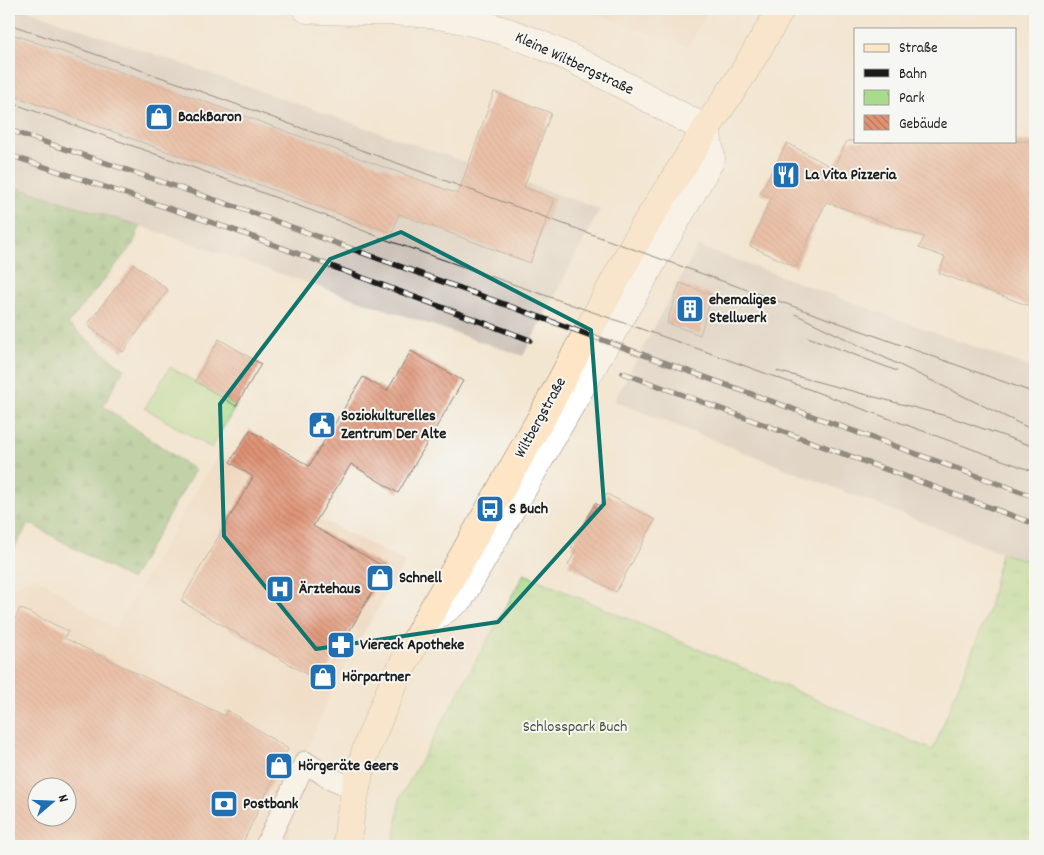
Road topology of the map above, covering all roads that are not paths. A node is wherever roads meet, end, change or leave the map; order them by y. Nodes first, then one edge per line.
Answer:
1 (307, 9) edge
2 (781, 9) edge
3 (376, 10) edge
4 (706, 130) junction
5 (356, 789) junction
6 (266, 846) edge
7 (347, 846) edge

1 - 3 street, Kleine Wiltbergstraße
2 - 4 main road, Wiltbergstraße
3 - 4 street, Kleine Wiltbergstraße
4 - 5 main road, Wiltbergstraße
5 - 6 street
5 - 7 main road, Wiltbergstraße

